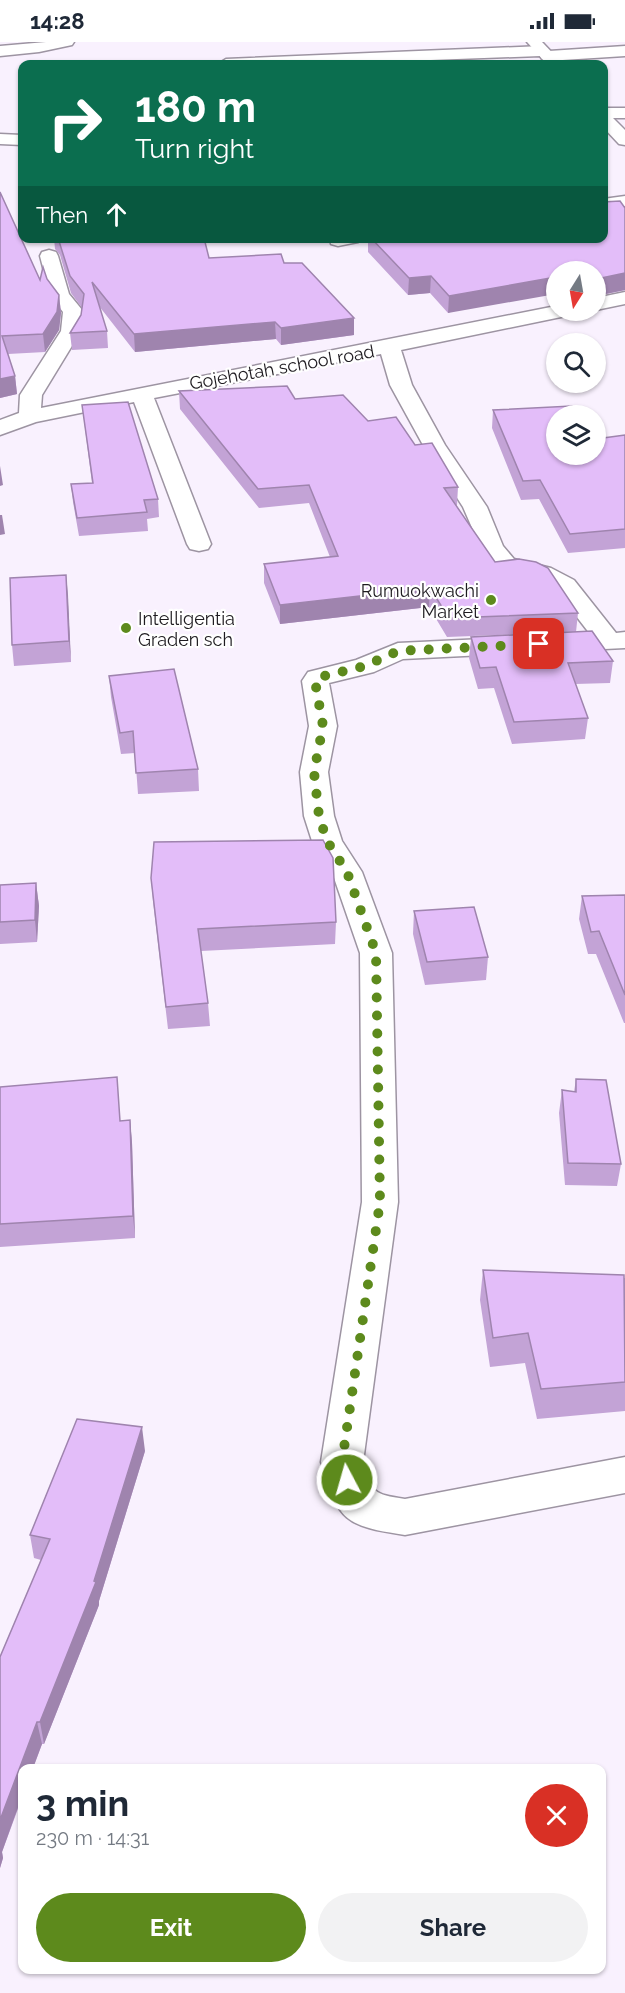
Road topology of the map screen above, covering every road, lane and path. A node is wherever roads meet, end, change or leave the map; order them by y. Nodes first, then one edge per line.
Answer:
1 (67, 42) edge
2 (0, 51) edge
3 (625, 51) edge
4 (544, 53) edge
5 (342, 60) edge
6 (625, 113) edge
7 (608, 115) edge
8 (608, 121) edge
9 (0, 139) edge
10 (18, 140) edge
11 (625, 140) edge
12 (625, 201) edge
13 (608, 203) edge
14 (49, 255) dead end
15 (625, 298) edge
16 (606, 302) edge
17 (546, 314) edge
18 (390, 348) junction
19 (142, 394) junction
20 (30, 417) junction
21 (0, 428) edge
22 (199, 544) dead end
23 (617, 640) edge
24 (625, 1475) edge

1 - 2 street
3 - 4 street
4 - 5 street
6 - 7 street
8 - 11 street
9 - 10 street
12 - 13 street
14 - 20 street
15 - 16 street
17 - 18 street, Gojehotah school road
18 - 19 street, Gojehotah school road
18 - 23 street
19 - 20 street, Gojehotah school road
19 - 22 street
20 - 21 street, Gojehotah school road
23 - 24 street

